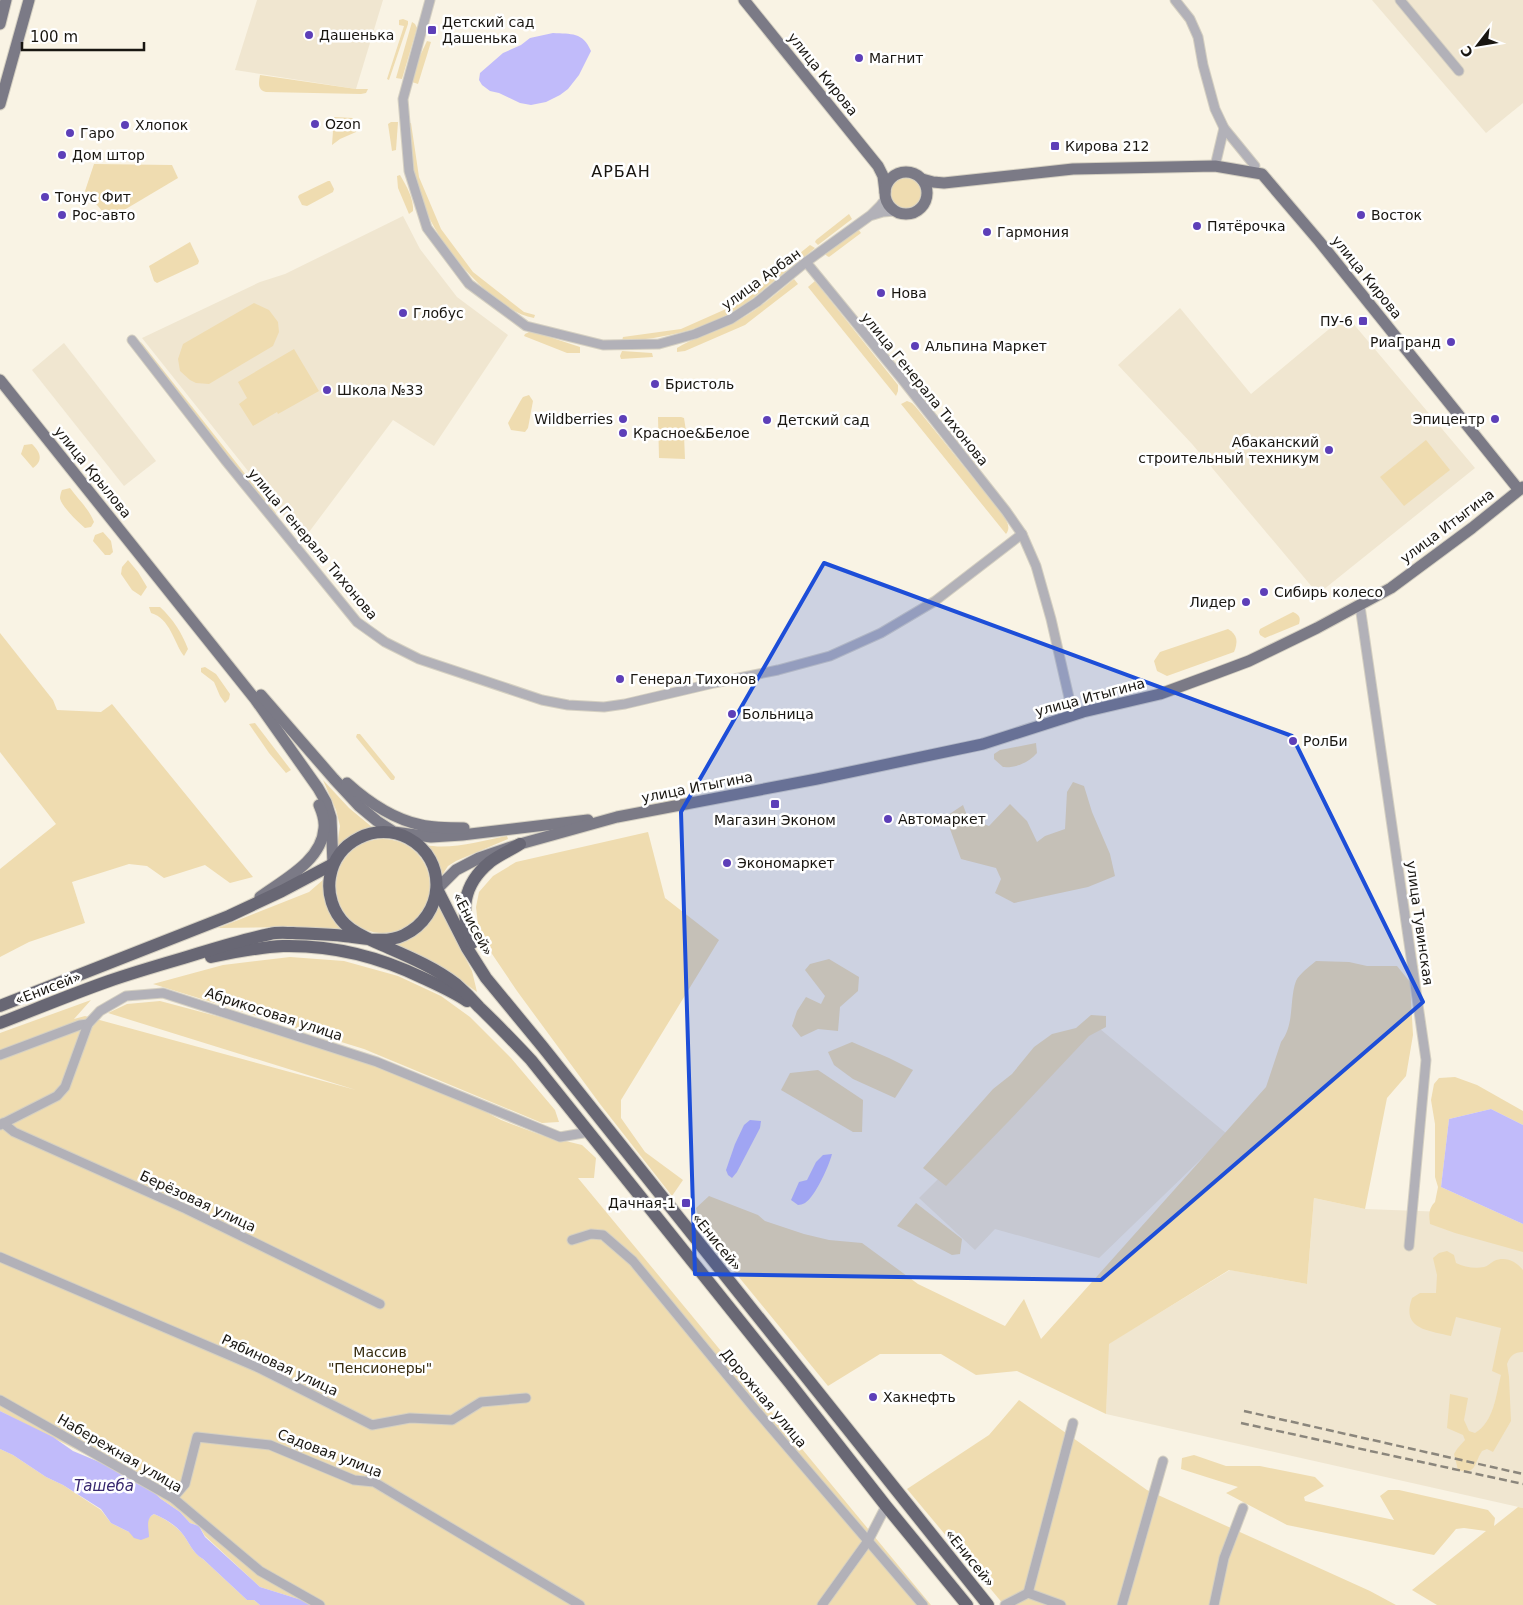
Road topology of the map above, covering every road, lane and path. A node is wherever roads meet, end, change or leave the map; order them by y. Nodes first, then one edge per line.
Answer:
1 (6, 0) edge
2 (29, 0) edge
3 (430, 0) edge
4 (744, 0) edge
5 (1175, 0) edge
6 (1400, 0) edge
7 (0, 24) edge
8 (1459, 72) dead end
9 (0, 104) edge
10 (1224, 128) junction
11 (878, 166) junction
12 (1215, 166) junction
13 (1258, 170) junction
14 (898, 174) junction
15 (922, 178) junction
16 (944, 183) junction
17 (885, 195) junction
18 (927, 197) junction
19 (895, 211) junction
20 (871, 215) junction
21 (806, 262) junction
22 (132, 340) dead end
23 (0, 380) edge
24 (1522, 490) edge
25 (1022, 534) junction
26 (163, 583) junction
27 (1360, 606) junction
28 (1073, 715) junction
29 (311, 752) junction
30 (295, 754) junction
31 (617, 817) junction
32 (513, 829) junction
33 (394, 832) junction
34 (520, 844) junction
35 (333, 864) junction
36 (437, 888) junction
37 (245, 908) junction
38 (369, 939) junction
39 (129, 975) junction
40 (486, 978) junction
41 (0, 1006) edge
42 (0, 1023) edge
43 (88, 1024) junction
44 (506, 1032) junction
45 (0, 1055) edge
46 (2, 1124) edge
47 (589, 1132) junction
48 (572, 1240) dead end
49 (1409, 1246) dead end
50 (0, 1257) edge
51 (380, 1304) dead end
52 (526, 1398) dead end
53 (0, 1400) edge
54 (1074, 1423) dead end
55 (1163, 1461) dead end
56 (173, 1498) junction
57 (886, 1506) junction
58 (1243, 1508) dead end
59 (868, 1541) junction
60 (1028, 1593) junction
61 (320, 1605) edge
62 (580, 1605) edge
63 (822, 1605) edge
64 (923, 1605) edge
65 (966, 1605) edge
66 (988, 1605) edge
67 (1005, 1605) edge
68 (1061, 1605) edge
69 (1122, 1605) edge
70 (1214, 1605) edge

1 - 7 main road
2 - 9 main road
3 - 21 street, улица Арбан
4 - 11 main road, улица Кирова
5 - 10 street
6 - 8 street
10 - 12 street
10 - 13 street
11 - 14 main road
11 - 17 main road
12 - 13 main road
12 - 16 main road
13 - 24 main road, улица Кирова
14 - 15 main road
14 - 17 main road
15 - 16 main road
15 - 18 main road
16 - 18 main road
17 - 19 main road
17 - 20 street
18 - 19 main road
19 - 20 street
20 - 21 street, улица Арбан
21 - 25 street, улица Генерала Тихонова
22 - 25 street, улица Генерала Тихонова
23 - 26 main road, улица Крылова
24 - 27 main road, улица Итыгина
25 - 28 street, улица Генерала Тихонова
26 - 29 main road
26 - 30 main road
27 - 28 main road, улица Итыгина
27 - 49 street, улица Тувинская
28 - 31 main road, улица Итыгина
29 - 32 main road
29 - 33 main road
30 - 35 main road
30 - 37 main road
31 - 32 main road, улица Итыгина
31 - 34 main road, улица Итыгина
32 - 33 main road, улица Итыгина
33 - 35 highway, «Енисей»
33 - 36 highway, «Енисей»
34 - 36 main road, улица Итыгина
34 - 40 highway
35 - 37 highway, «Енисей»
35 - 38 highway
36 - 38 highway, «Енисей»
36 - 40 highway, «Енисей»
37 - 41 highway, «Енисей»
38 - 39 highway, «Енисей»
38 - 44 highway
39 - 42 highway, «Енисей»
39 - 44 highway
40 - 66 highway, «Енисей»
43 - 45 street
43 - 46 street, Абрикосовая улица
43 - 47 street, Абрикосовая улица
44 - 47 highway
46 - 51 street, Берёзовая улица
47 - 57 highway
48 - 59 street, Дорожная улица
50 - 52 street, Рябиновая улица
53 - 56 street, Набережная улица
54 - 60 street
55 - 69 street
56 - 61 street, Набережная улица
56 - 62 street, Садовая улица
57 - 59 street
57 - 65 highway
58 - 70 street
59 - 63 street
59 - 64 street, Дорожная улица
60 - 67 street
60 - 68 street

